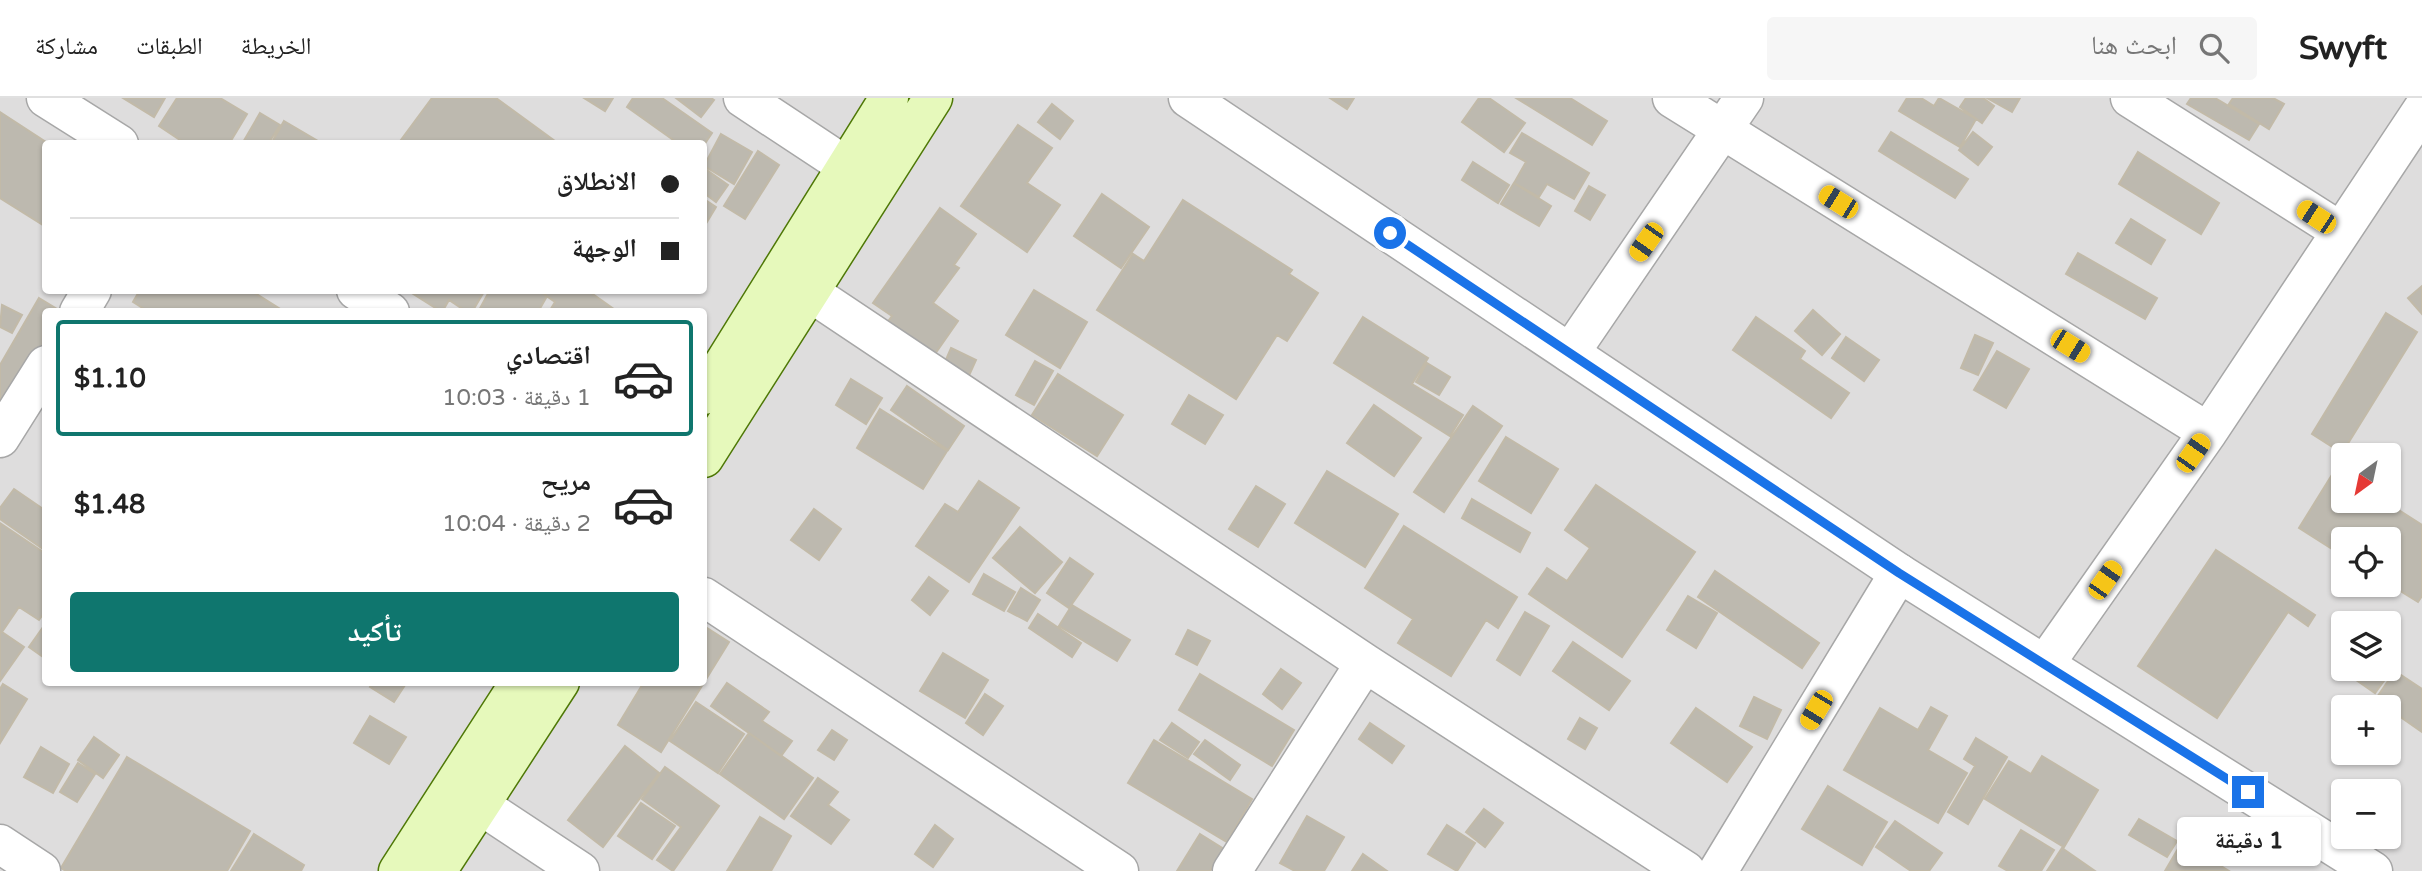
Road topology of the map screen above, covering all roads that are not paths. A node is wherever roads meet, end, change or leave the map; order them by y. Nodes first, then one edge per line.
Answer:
1 (46, 98) edge
2 (743, 98) edge
3 (889, 98) edge
4 (933, 98) edge
5 (1188, 98) edge
6 (1672, 98) edge
7 (1744, 98) edge
8 (2130, 98) edge
9 (2422, 110) edge
10 (1723, 130) junction
11 (113, 140) edge
12 (846, 166) junction
13 (2340, 231) junction
14 (808, 291) junction
15 (362, 294) edge
16 (384, 308) edge
17 (1570, 353) junction
18 (42, 371) edge
19 (707, 391) edge
20 (2208, 432) junction
21 (0, 438) edge
22 (707, 453) edge
23 (1899, 573) junction
24 (707, 599) edge
25 (1365, 663) junction
26 (2045, 664) junction
27 (517, 686) edge
28 (557, 686) edge
29 (480, 805) junction
30 (0, 845) edge
31 (2363, 868) edge
32 (41, 871) edge
33 (398, 871) edge
34 (437, 871) edge
35 (580, 871) edge
36 (1119, 871) edge
37 (1232, 871) edge
38 (1686, 871) edge
39 (1718, 871) edge

1 - 11 street
2 - 12 street
3 - 12 main road
4 - 14 main road
5 - 17 street
6 - 10 street
7 - 10 street
8 - 13 street
9 - 13 street
10 - 17 street
10 - 20 street
12 - 19 main road
13 - 20 street
14 - 22 main road
14 - 25 street
15 - 16 street
17 - 23 street
18 - 21 street
20 - 26 street
23 - 26 street
23 - 39 street
24 - 36 street
25 - 37 street
25 - 38 street
26 - 31 street
27 - 33 main road
28 - 29 main road
29 - 34 main road
29 - 35 street
30 - 32 street

